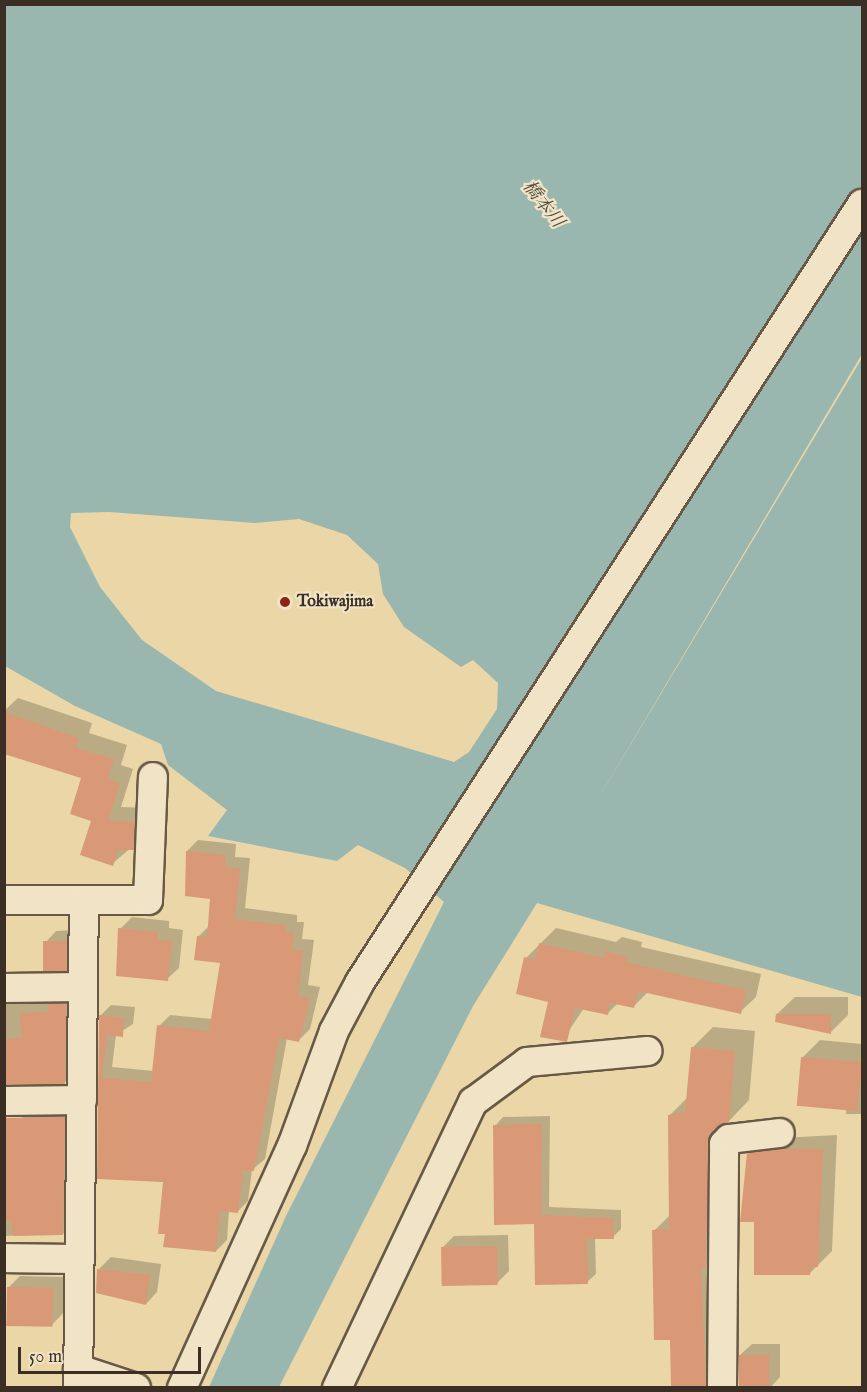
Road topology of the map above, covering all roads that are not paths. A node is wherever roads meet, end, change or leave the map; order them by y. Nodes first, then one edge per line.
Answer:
1 (862, 204) edge
2 (153, 777) dead end
3 (4, 900) edge
4 (84, 900) junction
5 (83, 987) junction
6 (4, 988) edge
7 (648, 1051) dead end
8 (82, 1100) junction
9 (4, 1101) edge
10 (780, 1133) dead end
11 (4, 1258) edge
12 (80, 1258) junction
13 (78, 1378) edge
14 (136, 1388) edge
15 (182, 1388) edge
16 (337, 1388) edge
17 (722, 1388) edge

1 - 15 street
2 - 4 street
3 - 4 street
4 - 5 street
5 - 6 street
5 - 8 street
7 - 16 street
8 - 9 street
8 - 12 street
10 - 17 street
11 - 12 street
12 - 13 street
13 - 14 street

